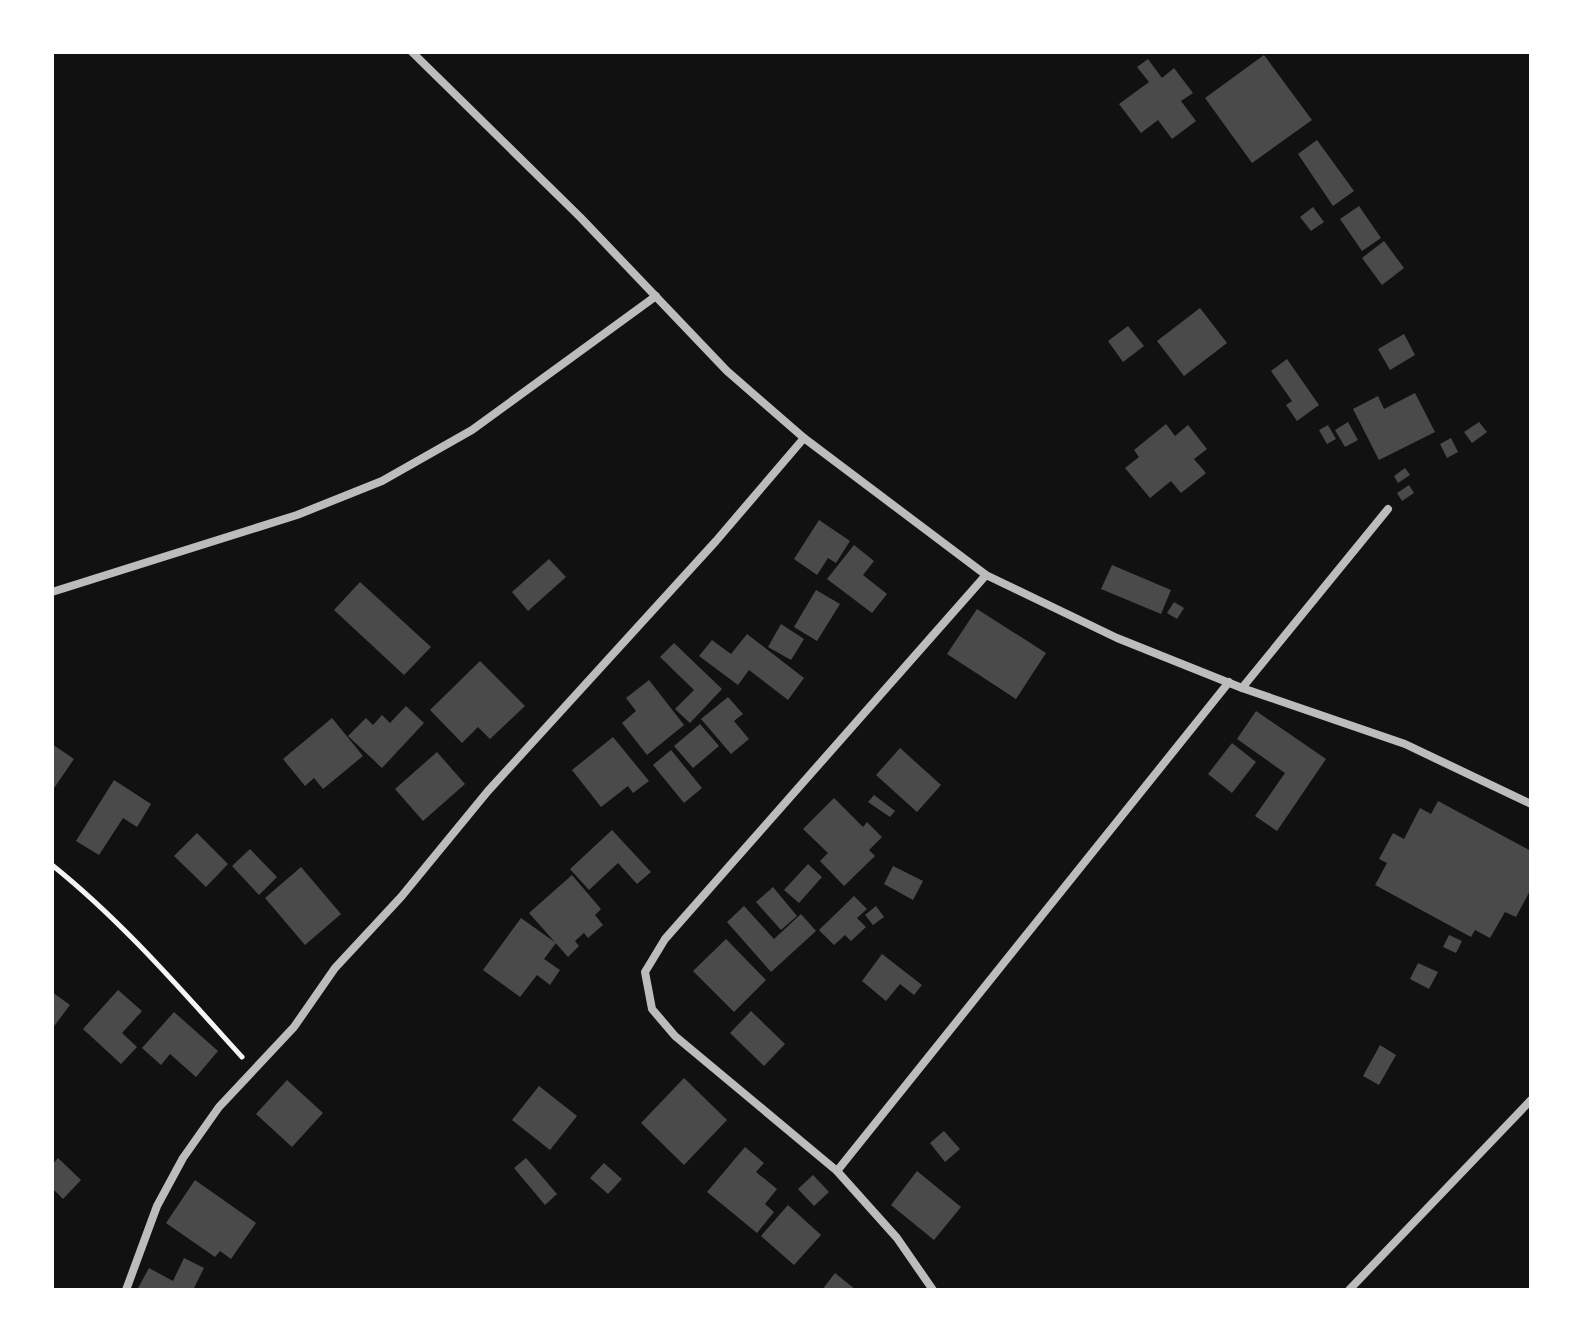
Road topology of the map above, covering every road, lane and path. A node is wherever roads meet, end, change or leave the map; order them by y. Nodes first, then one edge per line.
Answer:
1 (412, 52) edge
2 (656, 296) junction
3 (804, 438) junction
4 (1388, 509) dead end
5 (986, 575) junction
6 (52, 592) edge
7 (1229, 682) junction
8 (1242, 688) junction
9 (1531, 804) edge
10 (52, 865) edge
11 (253, 1070) junction
12 (1531, 1100) edge
13 (837, 1171) junction
14 (126, 1290) edge
15 (933, 1290) edge
16 (1349, 1290) edge

1 - 2 street
2 - 3 street
2 - 6 street
3 - 5 street
3 - 11 street
4 - 8 street
5 - 7 street
5 - 13 street
7 - 8 street
7 - 13 street
8 - 9 street
10 - 11 path
11 - 14 street
12 - 16 street
13 - 15 street

